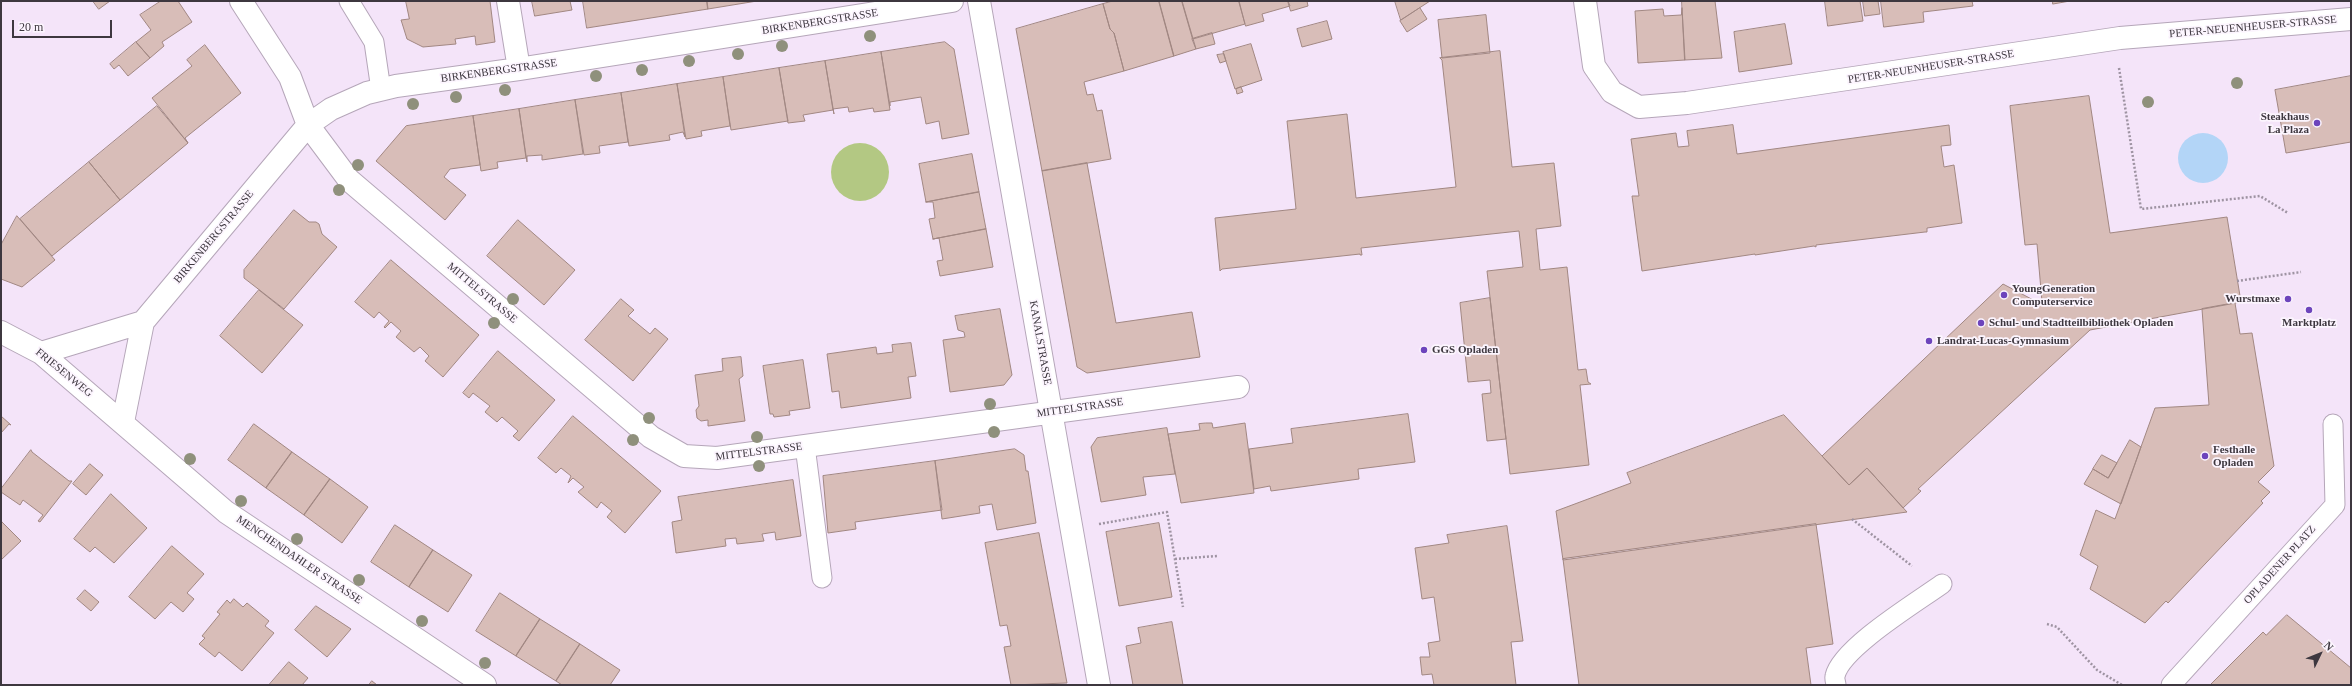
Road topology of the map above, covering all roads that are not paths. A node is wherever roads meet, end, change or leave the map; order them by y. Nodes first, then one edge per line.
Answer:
1 (241, 1) edge
2 (349, 1) edge
3 (508, 1) edge
4 (952, 1) edge
5 (979, 1) edge
6 (1585, 1) edge
7 (2351, 19) edge
8 (519, 69) junction
9 (381, 90) junction
10 (308, 125) junction
11 (143, 322) junction
12 (1, 332) edge
13 (41, 353) junction
14 (1238, 387) dead end
15 (1052, 412) junction
16 (123, 422) junction
17 (2333, 424) dead end
18 (804, 446) junction
19 (822, 578) dead end
20 (1942, 584) dead end
21 (485, 685) edge
22 (1099, 685) edge
23 (1836, 685) edge
24 (2171, 685) edge

1 - 10 street, MITTELSTRASSE
2 - 9 lane
3 - 8 street
4 - 8 street, BIRKENBERGSTRASSE
5 - 15 street, KANALSTRASSE
6 - 7 street, PETER-NEUENHEUSER-STRASSE
8 - 9 street, BIRKENBERGSTRASSE
9 - 10 street, BIRKENBERGSTRASSE
10 - 11 street, BIRKENBERGSTRASSE
10 - 18 street, MITTELSTRASSE
11 - 13 street
11 - 16 street, BIRKENBERGSTRASSE
12 - 13 street, FRIESENWEG
13 - 16 street, FRIESENWEG
14 - 15 street, MITTELSTRASSE
15 - 18 street, MITTELSTRASSE
15 - 22 street, KANALSTRASSE
16 - 21 street, MENCHENDAHLER STRASSE
17 - 24 lane, OPLADENER PLATZ
18 - 19 lane
20 - 23 lane

